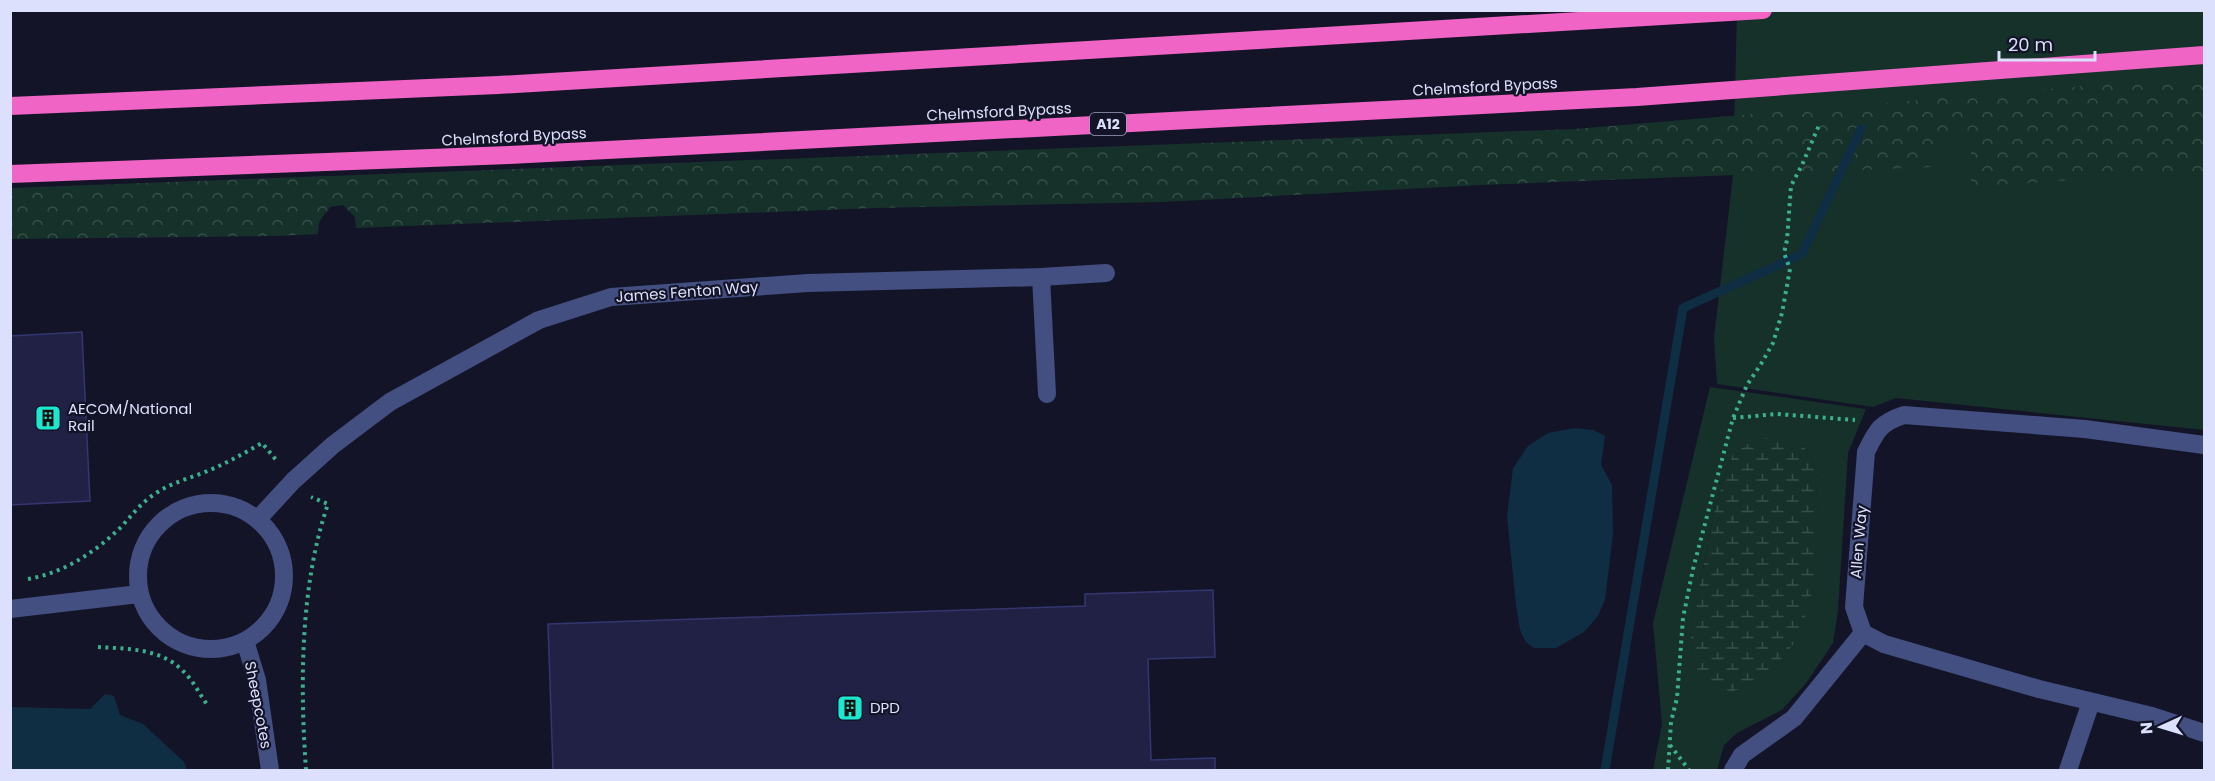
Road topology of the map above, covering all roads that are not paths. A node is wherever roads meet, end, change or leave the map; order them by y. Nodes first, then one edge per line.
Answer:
1 (1763, 10) edge
2 (2205, 55) edge
3 (10, 106) edge
4 (10, 174) edge
5 (1107, 273) dead end
6 (1041, 277) junction
7 (1047, 394) dead end
8 (2205, 445) edge
9 (258, 519) junction
10 (139, 594) junction
11 (10, 609) edge
12 (1863, 633) junction
13 (245, 641) junction
14 (2091, 702) junction
15 (2205, 732) edge
16 (270, 771) edge
17 (1733, 771) edge
18 (2068, 771) edge

1 - 3 highway
2 - 4 highway, Chelmsford Bypass / A12
5 - 6 street, James Fenton Way
6 - 7 street
6 - 9 street, James Fenton Way
8 - 12 street, Allen Way
9 - 10 street, Sheepcotes
9 - 13 street, Sheepcotes
10 - 11 street
10 - 13 street, Sheepcotes
12 - 14 street
12 - 17 street
13 - 16 street, Sheepcotes
14 - 15 street
14 - 18 street

